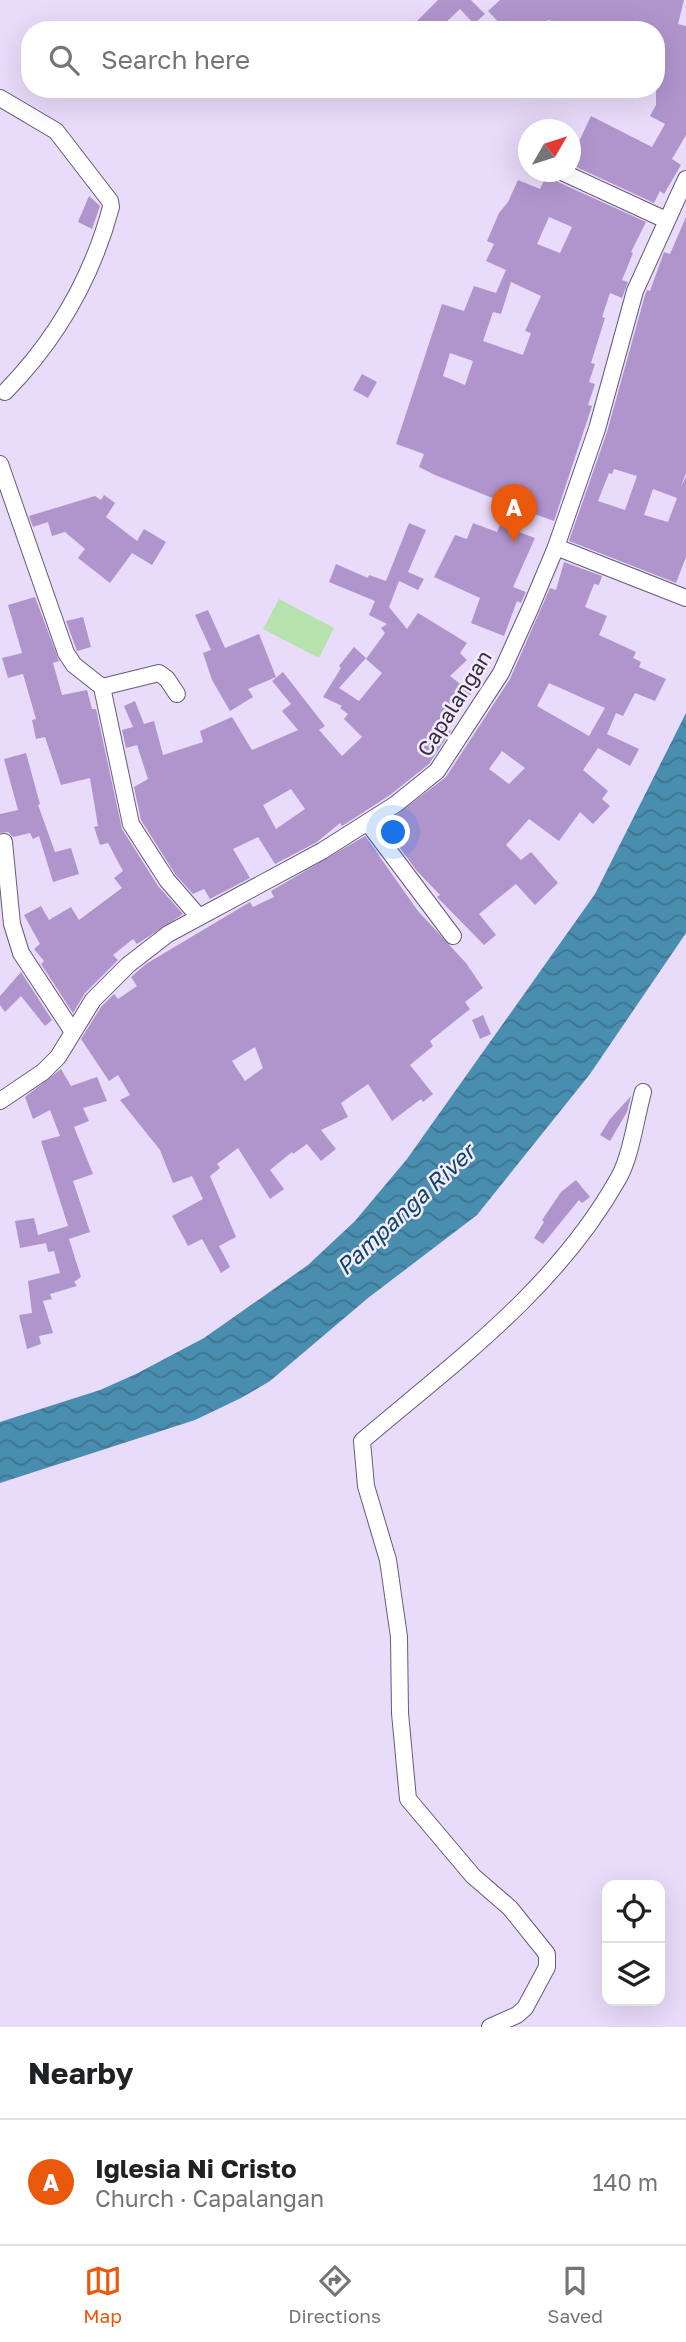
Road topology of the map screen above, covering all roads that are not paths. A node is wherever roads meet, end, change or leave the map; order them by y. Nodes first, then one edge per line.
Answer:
1 (0, 98) edge
2 (686, 179) edge
3 (581, 181) edge
4 (666, 220) junction
5 (5, 392) dead end
6 (0, 464) edge
7 (556, 547) junction
8 (686, 598) edge
9 (102, 687) junction
10 (177, 694) dead end
11 (368, 823) junction
12 (4, 842) dead end
13 (199, 917) junction
14 (453, 936) dead end
15 (74, 1032) junction
16 (643, 1092) dead end
17 (0, 1101) edge
18 (490, 2027) edge

1 - 5 street
2 - 4 street, Capalangan
3 - 4 street
4 - 7 street, Capalangan
6 - 9 street
7 - 8 street
7 - 11 street, Capalangan
9 - 10 street
9 - 13 street
11 - 13 street, Capalangan
11 - 14 street
12 - 15 street
13 - 15 street, Capalangan
15 - 17 street, Capalangan
16 - 18 street

